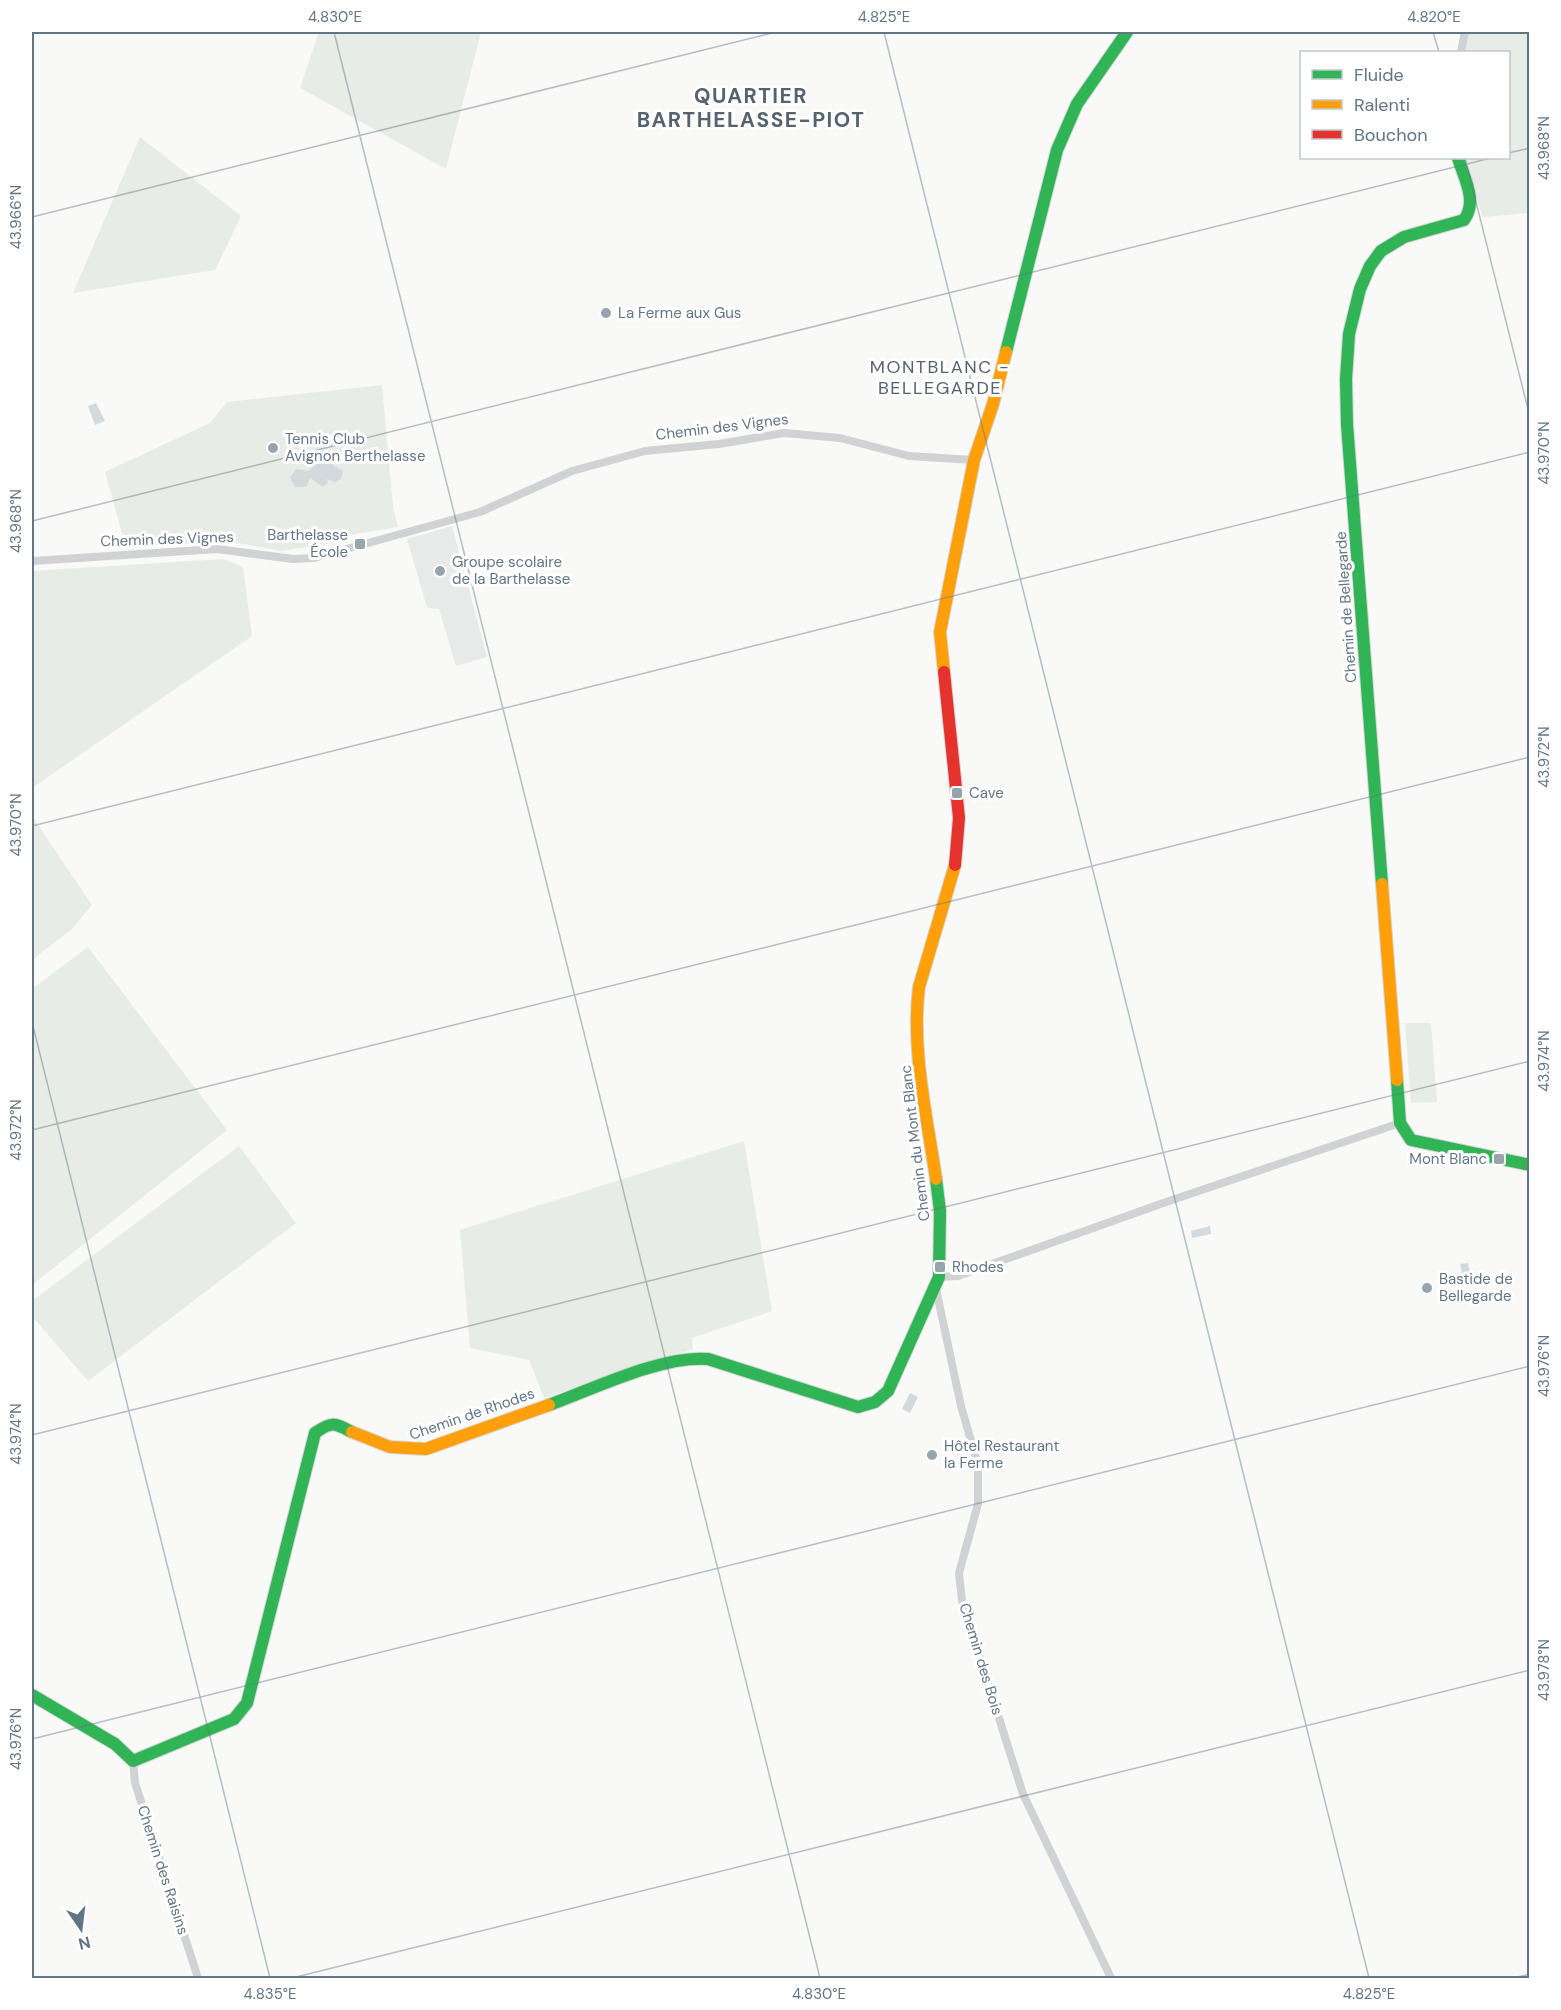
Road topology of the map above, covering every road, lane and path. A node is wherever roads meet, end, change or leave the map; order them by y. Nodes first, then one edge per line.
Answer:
1 (1127, 32) edge
2 (1465, 32) edge
3 (1461, 51) edge
4 (1458, 159) edge
5 (974, 460) junction
6 (32, 561) edge
7 (1400, 1123) junction
8 (1530, 1165) edge
9 (938, 1283) junction
10 (32, 1695) edge
11 (133, 1761) junction
12 (198, 1978) edge
13 (1111, 1978) edge

1 - 5 street
2 - 3 street
4 - 7 street, Chemin de Bellegarde
5 - 6 street, Chemin des Vignes
5 - 9 street, Chemin du Mont Blanc
7 - 8 street
7 - 9 street
9 - 11 street, Chemin de Rhodes
9 - 13 street, Chemin des Bois
10 - 11 street
11 - 12 street, Chemin des Raisins

